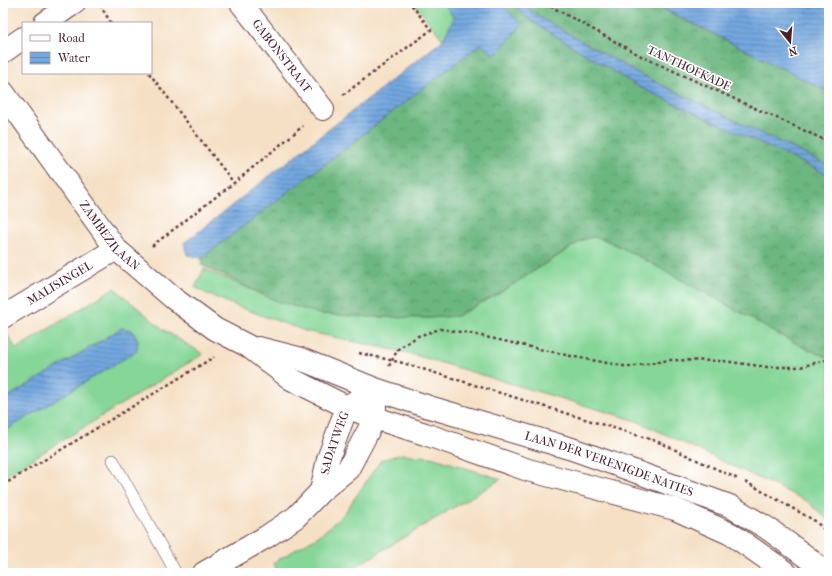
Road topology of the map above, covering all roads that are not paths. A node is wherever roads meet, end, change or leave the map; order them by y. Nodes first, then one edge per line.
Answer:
1 (74, 3) edge
2 (241, 3) edge
3 (46, 22) edge
4 (22, 39) edge
5 (3, 52) edge
6 (3, 92) edge
7 (323, 109) road end
8 (124, 255) junction
9 (3, 317) edge
10 (248, 346) junction
11 (375, 389) junction
12 (347, 407) junction
13 (375, 418) junction
14 (113, 460) dead end
15 (321, 491) junction
16 (176, 573) edge
17 (204, 573) edge
18 (786, 573) edge
19 (825, 573) edge

1 - 3 street
2 - 7 street, GABONSTRAAT
4 - 5 street
6 - 8 street, ZAMBEZILAAN
8 - 9 street, MALISINGEL
8 - 10 street, ZAMBEZILAAN
10 - 11 street, ZAMBEZILAAN
10 - 12 street, ZAMBEZILAAN
11 - 12 street, SADATWEG
11 - 13 street, SADATWEG
11 - 19 street, LAAN DER VERENIGDE NATIES
12 - 13 street, LAAN DER VERENIGDE NATIES
12 - 15 street, SADATWEG
13 - 15 street, SADATWEG
13 - 18 street, LAAN DER VERENIGDE NATIES
14 - 16 lane
15 - 17 street, SADATWEG

